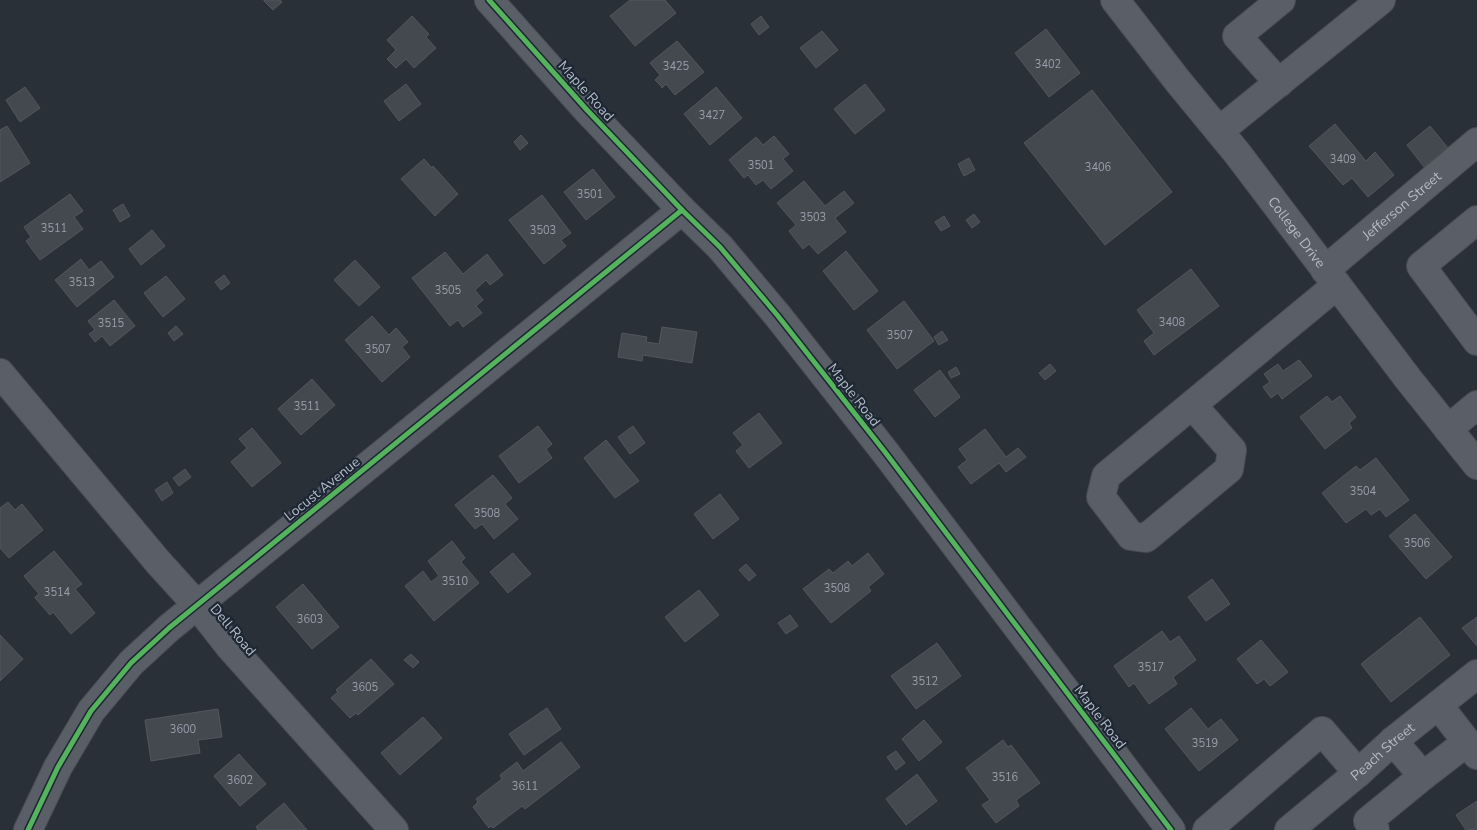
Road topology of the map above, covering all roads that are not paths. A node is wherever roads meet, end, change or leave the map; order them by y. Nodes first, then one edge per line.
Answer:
1 (489, 0) edge
2 (1116, 0) edge
3 (1281, 0) edge
4 (1381, 0) edge
5 (1279, 83) junction
6 (1219, 131) junction
7 (1477, 142) edge
8 (682, 210) junction
9 (1477, 220) edge
10 (1331, 278) junction
11 (1477, 341) edge
12 (0, 373) edge
13 (1192, 405) junction
14 (1477, 405) edge
15 (1448, 429) junction
16 (1477, 465) edge
17 (197, 605) junction
18 (1477, 674) edge
19 (1439, 706) junction
20 (1393, 741) junction
21 (1472, 748) edge
22 (1358, 773) junction
23 (1424, 776) junction
24 (28, 830) edge
25 (394, 830) edge
26 (1171, 830) edge
27 (1207, 830) edge
28 (1289, 830) edge
29 (1375, 830) edge

1 - 8 street, Maple Road
2 - 6 street, College Drive
3 - 5 street
4 - 5 street
5 - 6 street
6 - 10 street, College Drive
7 - 10 street, Jefferson Street
8 - 17 street, Locust Avenue
8 - 26 street, Maple Road
9 - 11 street
10 - 13 street, Jefferson Street
10 - 15 street, College Drive
12 - 17 street, Dell Road
13 - 13 street, Jefferson Street
14 - 15 street
15 - 16 street, College Drive
17 - 24 street, Locust Avenue
17 - 25 street, Dell Road
18 - 19 street, Peach Street
19 - 20 street, Peach Street
19 - 21 street
20 - 22 street, Peach Street
20 - 23 street
21 - 23 street
22 - 27 street
22 - 28 street, Peach Street
23 - 29 street

